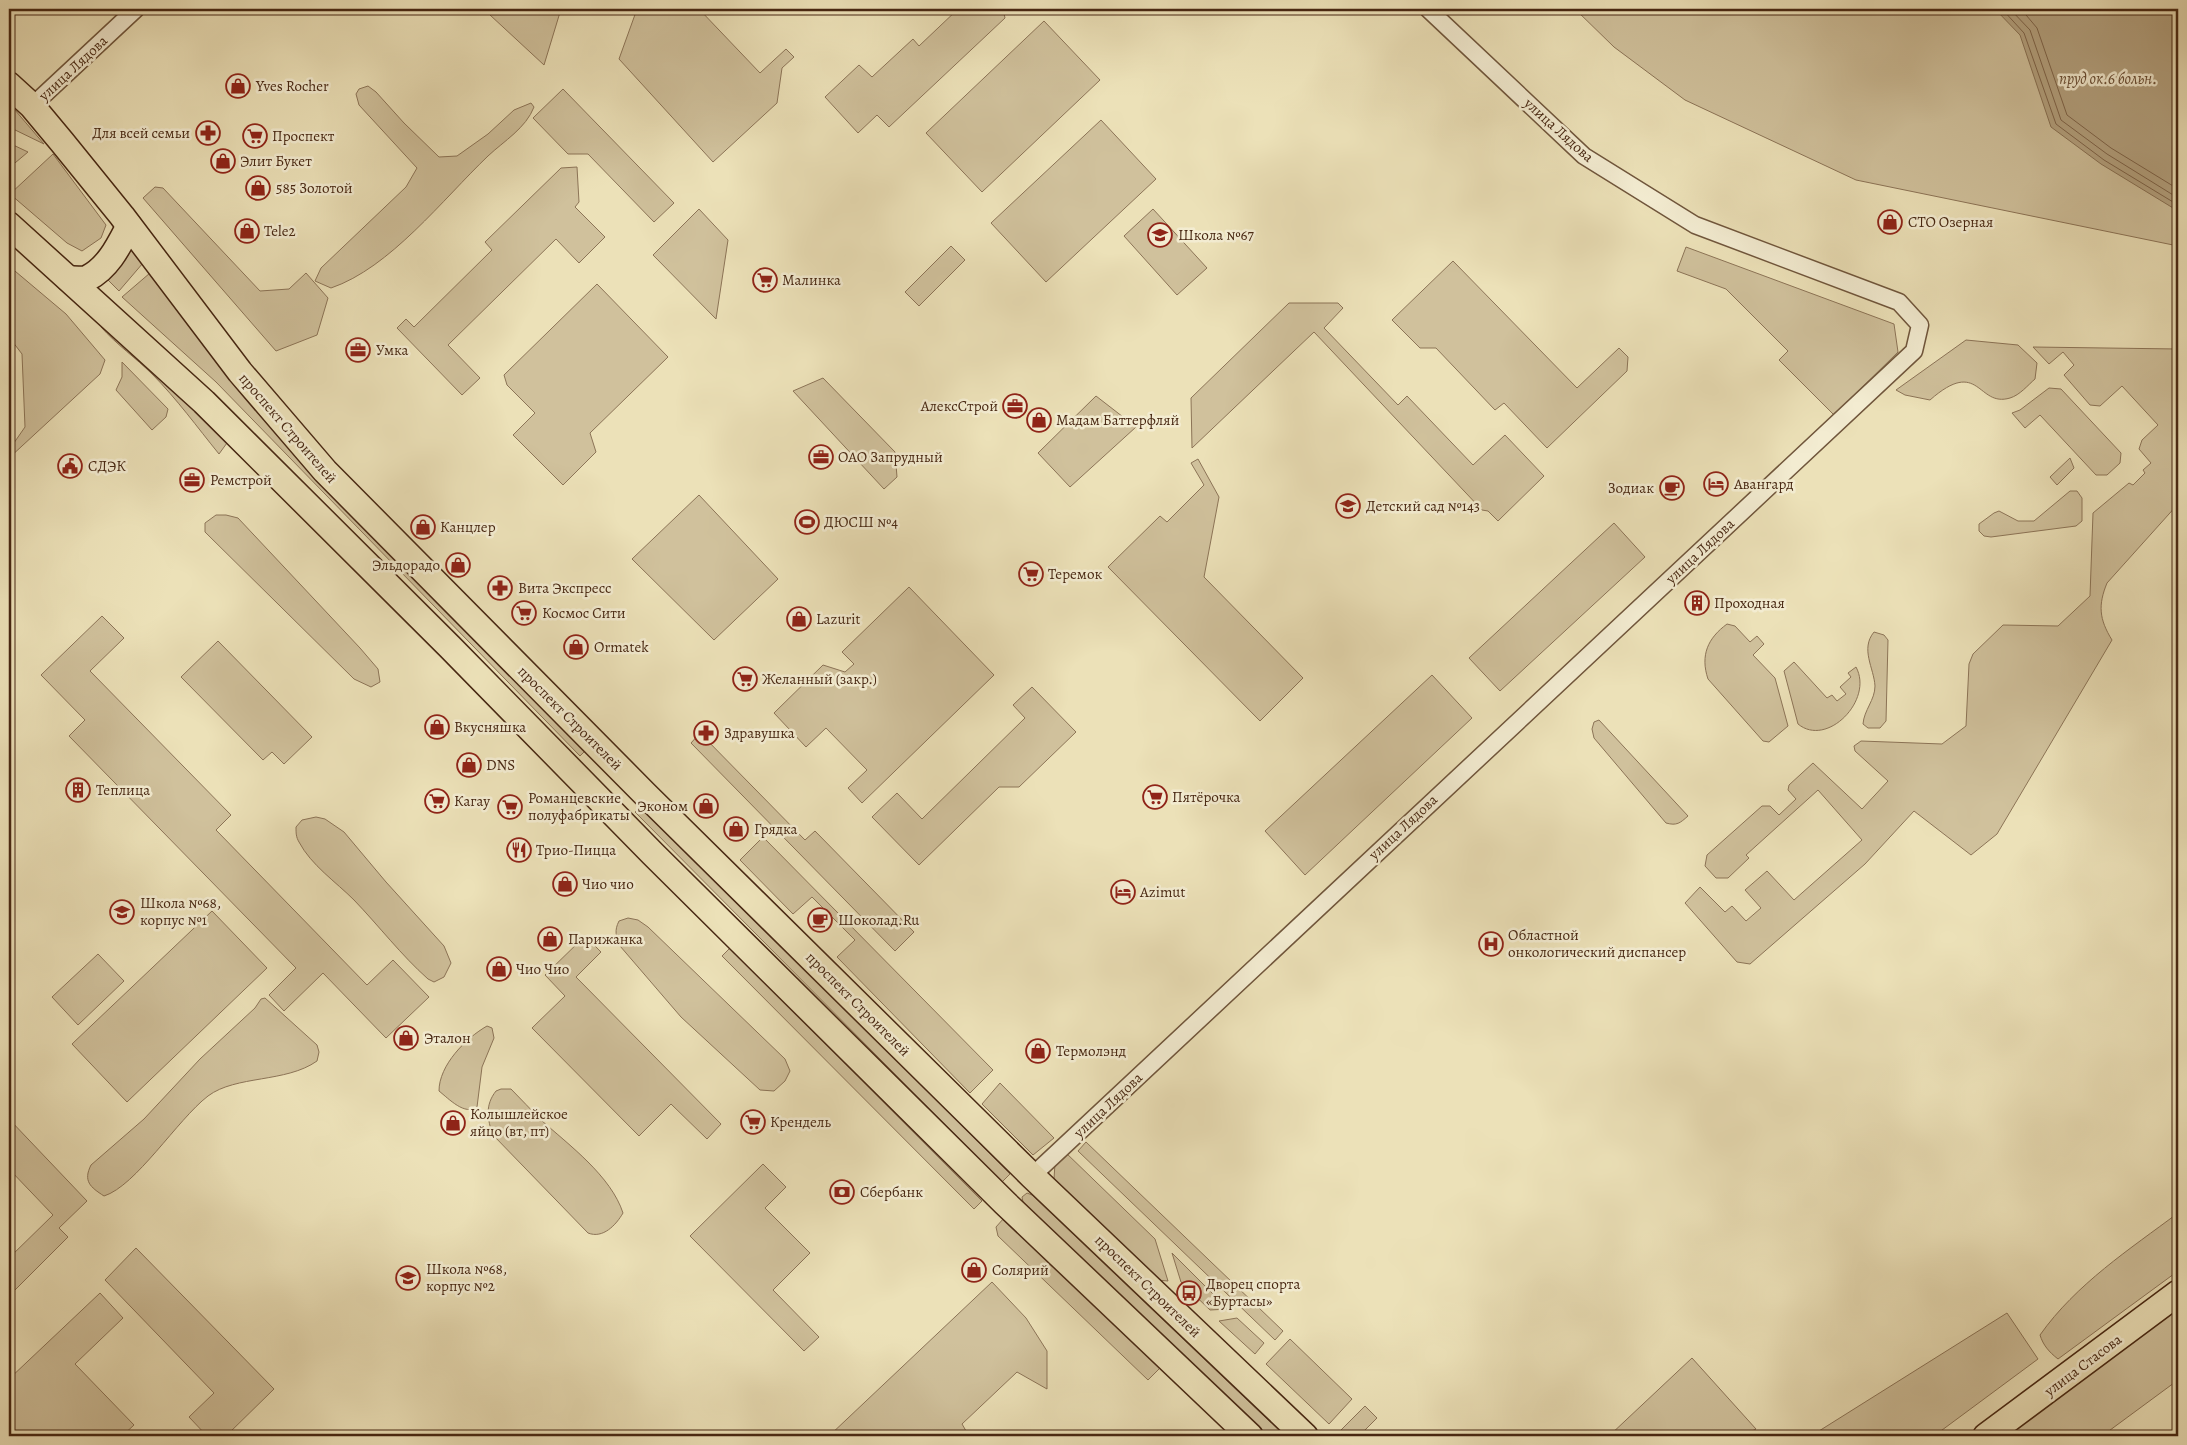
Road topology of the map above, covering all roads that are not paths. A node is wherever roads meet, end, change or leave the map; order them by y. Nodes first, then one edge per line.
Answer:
1 (136, 9) edge
2 (1428, 9) edge
3 (9, 85) edge
4 (32, 106) junction
5 (9, 225) edge
6 (129, 226) junction
7 (69, 279) junction
8 (1032, 1176) junction
9 (2178, 1293) edge
10 (1250, 1436) edge
11 (1305, 1436) edge
12 (1986, 1436) edge

1 - 4 street, улица Лядова
2 - 8 street, улица Лядова
3 - 4 main road, проспект Строителей
4 - 6 main road, проспект Строителей
5 - 7 main road
6 - 7 main road
6 - 8 main road, проспект Строителей
7 - 10 main road
8 - 11 main road, проспект Строителей
9 - 12 main road, улица Стасова

